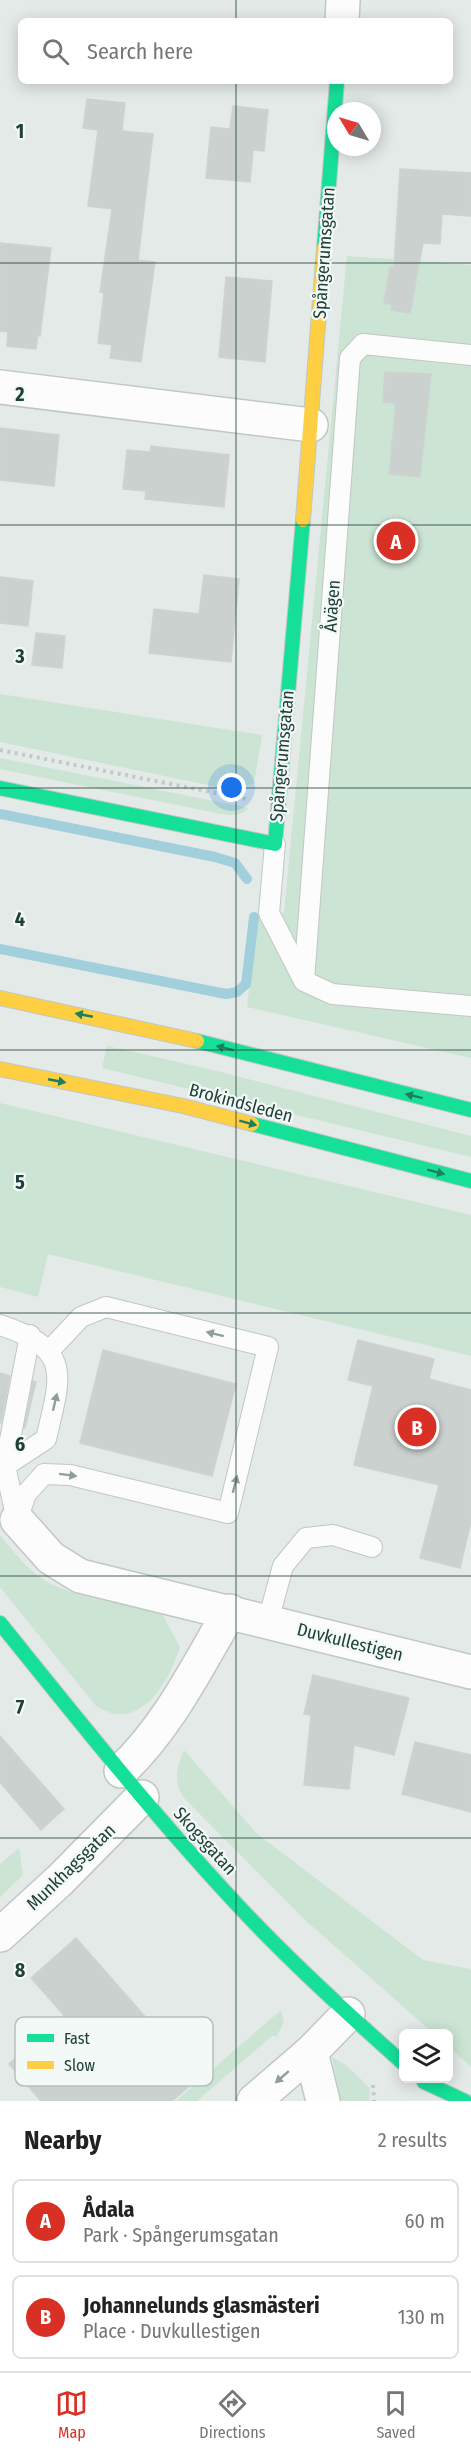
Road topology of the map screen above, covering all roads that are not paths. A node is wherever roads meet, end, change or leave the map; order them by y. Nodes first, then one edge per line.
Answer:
1 (343, 0) edge
2 (342, 18) edge
3 (337, 84) edge
4 (471, 355) edge
5 (0, 387) edge
6 (311, 425) junction
7 (0, 788) edge
8 (275, 844) junction
9 (304, 981) junction
10 (0, 998) edge
11 (471, 1005) edge
12 (0, 1069) edge
13 (471, 1110) edge
14 (471, 1181) edge
15 (0, 1325) edge
16 (30, 1335) junction
17 (50, 1350) junction
18 (2, 1464) edge
19 (8, 1511) edge
20 (372, 1547) dead end
21 (230, 1611) junction
22 (268, 1621) junction
23 (0, 1623) edge
24 (471, 1672) edge
25 (121, 1771) junction
26 (142, 1797) junction
27 (0, 1935) edge
28 (348, 2014) junction
29 (310, 2052) junction
30 (399, 2060) edge
31 (424, 2083) edge
32 (428, 2083) edge
33 (254, 2101) edge
34 (323, 2101) edge
35 (437, 2101) edge
36 (465, 2101) edge

1 - 2 street
3 - 6 street, Spångerumsgatan
4 - 9 lane, Åvägen
5 - 6 street
6 - 8 street, Spångerumsgatan
7 - 8 street, Spångerumsgatan
8 - 9 lane
9 - 11 lane
13 -> 10 street
12 -> 14 street, Brokindsleden
15 - 16 lane
16 - 17 lane
16 - 18 lane
18 -> 17 lane
19 -> 17 lane
18 - 19 lane
19 - 21 street, Duvkullestigen
20 - 22 lane
21 - 22 street, Duvkullestigen
21 - 25 street
22 - 24 street, Duvkullestigen
23 - 25 street, Skogsgatan
25 - 26 street, Skogsgatan
26 - 27 street, Munkhagsgatan
26 - 28 street, Skogsgatan
28 - 29 street
28 - 30 street, Skogsgatan
29 -> 33 street
29 - 34 street
31 - 35 street
32 - 36 street

